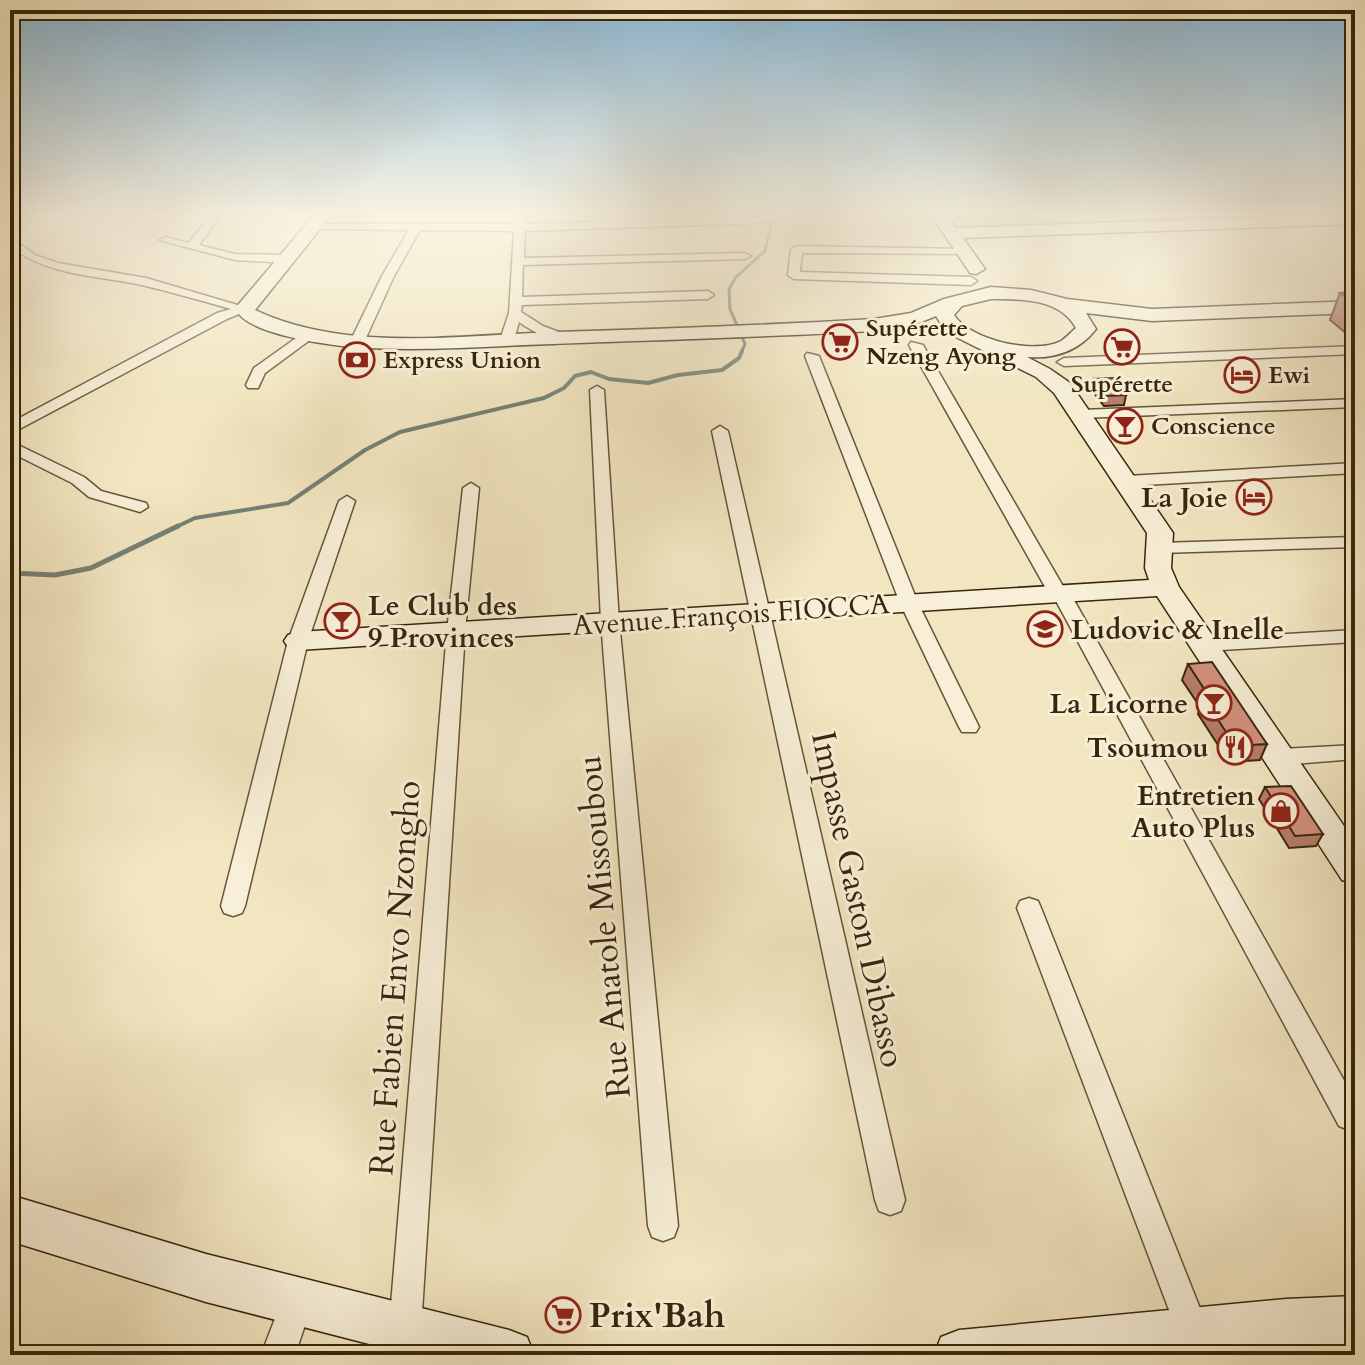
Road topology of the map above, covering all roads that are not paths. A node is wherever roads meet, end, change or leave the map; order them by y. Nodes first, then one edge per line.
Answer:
1 (118, 277) edge
2 (272, 277) edge
3 (388, 277) edge
4 (516, 277) edge
5 (973, 277) edge
6 (979, 277) edge
7 (708, 295) dead end
8 (1035, 296) junction
9 (954, 302) junction
10 (1057, 303) junction
11 (515, 307) junction
12 (1351, 308) edge
13 (245, 309) junction
14 (1152, 315) junction
15 (874, 325) junction
16 (311, 334) junction
17 (568, 338) junction
18 (358, 340) junction
19 (507, 340) junction
20 (1078, 340) junction
21 (983, 344) junction
22 (916, 345) dead end
23 (1355, 350) edge
24 (812, 356) dead end
25 (1063, 375) junction
26 (253, 385) dead end
27 (597, 390) dead end
28 (1355, 403) edge
29 (1082, 414) junction
30 (10, 429) edge
31 (720, 431) dead end
32 (10, 446) edge
33 (1355, 468) edge
34 (1127, 481) junction
35 (471, 488) dead end
36 (347, 501) dead end
37 (140, 507) dead end
38 (1355, 542) edge
39 (1160, 548) junction
40 (1165, 587) junction
41 (1060, 594) junction
42 (909, 603) junction
43 (762, 612) junction
44 (610, 621) junction
45 (456, 631) junction
46 (1355, 636) edge
47 (298, 641) junction
48 (1205, 645) junction
49 (969, 727) dead end
50 (1355, 752) edge
51 (1281, 757) junction
52 (1355, 870) edge
53 (233, 906) dead end
54 (1029, 908) dead end
55 (1349, 1117) dead end
56 (890, 1200) dead end
57 (10, 1218) edge
58 (663, 1226) dead end
59 (297, 1301) junction
60 (1355, 1320) edge
61 (405, 1329) junction
62 (1193, 1331) junction
63 (278, 1355) edge
64 (509, 1355) edge
65 (959, 1355) edge

1 - 13 street
2 - 13 main road
3 - 18 street
4 - 11 street
5 - 9 main road
6 - 8 main road
7 - 11 street
8 - 9 main road
8 - 10 main road
9 - 15 main road
9 - 21 main road
10 - 14 main road
10 - 20 main road
11 - 17 street
11 - 19 street
12 - 14 main road
13 - 16 main road
13 - 30 street
14 - 20 main road
15 - 17 main road
15 - 21 main road
16 - 18 main road
16 - 26 street
17 - 19 main road
18 - 19 main road
20 - 21 main road
20 - 25 main road
21 - 25 main road
22 - 41 street
23 - 25 street
24 - 42 street
25 - 29 main road
27 - 44 street, Rue Anatole Missoubou
28 - 29 street
29 - 34 main road
31 - 43 street, Impasse Gaston Dibasso
32 - 37 street
33 - 34 street
34 - 39 main road
35 - 45 street, Rue Fabien Envo Nzongho
36 - 47 street
38 - 39 street
39 - 40 main road
40 - 41 main road, Avenue François FIOCCA
40 - 48 main road
41 - 42 main road, Avenue François FIOCCA
41 - 55 street
42 - 43 main road, Avenue François FIOCCA
42 - 49 street
43 - 44 main road, Avenue François FIOCCA
43 - 56 street, Impasse Gaston Dibasso
44 - 45 main road, Avenue François FIOCCA
44 - 58 street, Rue Anatole Missoubou
45 - 47 main road, Avenue François FIOCCA
45 - 61 street, Rue Fabien Envo Nzongho
46 - 48 street
47 - 53 street
48 - 51 main road
50 - 51 street
51 - 52 main road
54 - 62 street
57 - 59 main road
59 - 61 main road
59 - 63 street
60 - 62 main road
61 - 64 main road
62 - 65 main road

